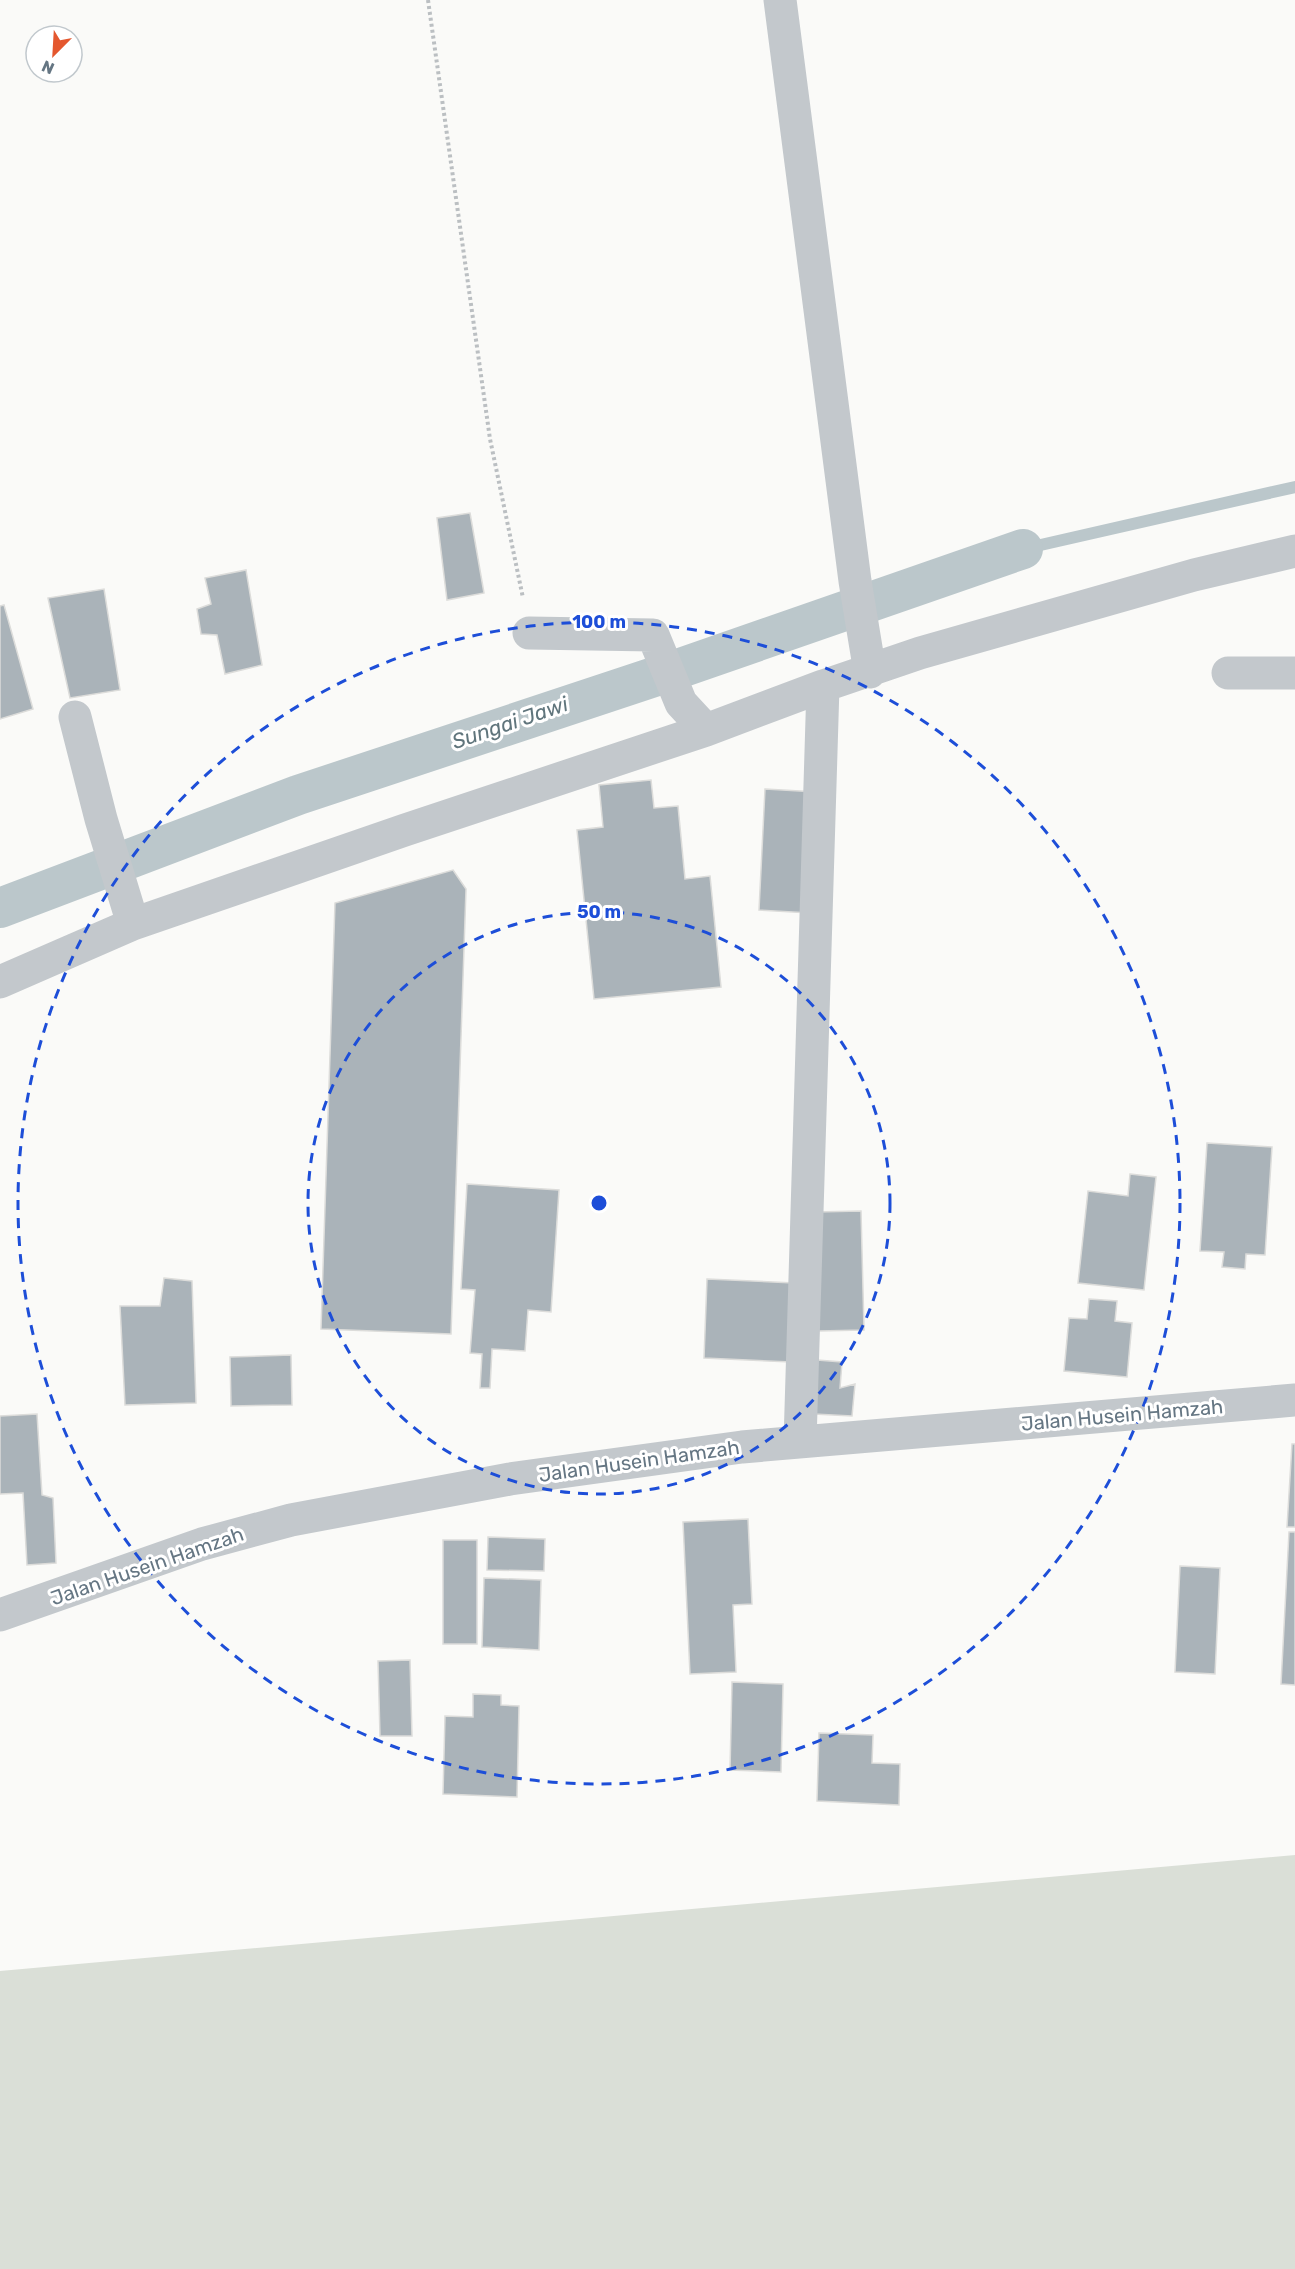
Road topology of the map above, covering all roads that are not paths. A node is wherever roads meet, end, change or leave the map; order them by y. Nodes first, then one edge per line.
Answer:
1 (780, 0) edge
2 (1295, 551) edge
3 (529, 633) road end
4 (869, 663) junction
5 (1228, 673) dead end
6 (1295, 673) edge
7 (823, 686) junction
8 (75, 717) dead end
9 (706, 730) junction
10 (130, 912) junction
11 (0, 982) edge
12 (1295, 1400) edge
13 (800, 1442) junction
14 (0, 1615) edge

1 - 4 street
2 - 4 street
3 - 9 street
4 - 7 street
5 - 6 street
7 - 9 street
7 - 13 street
8 - 10 street
9 - 10 street
10 - 11 street
12 - 13 street, Jalan Husein Hamzah
13 - 14 street, Jalan Husein Hamzah

